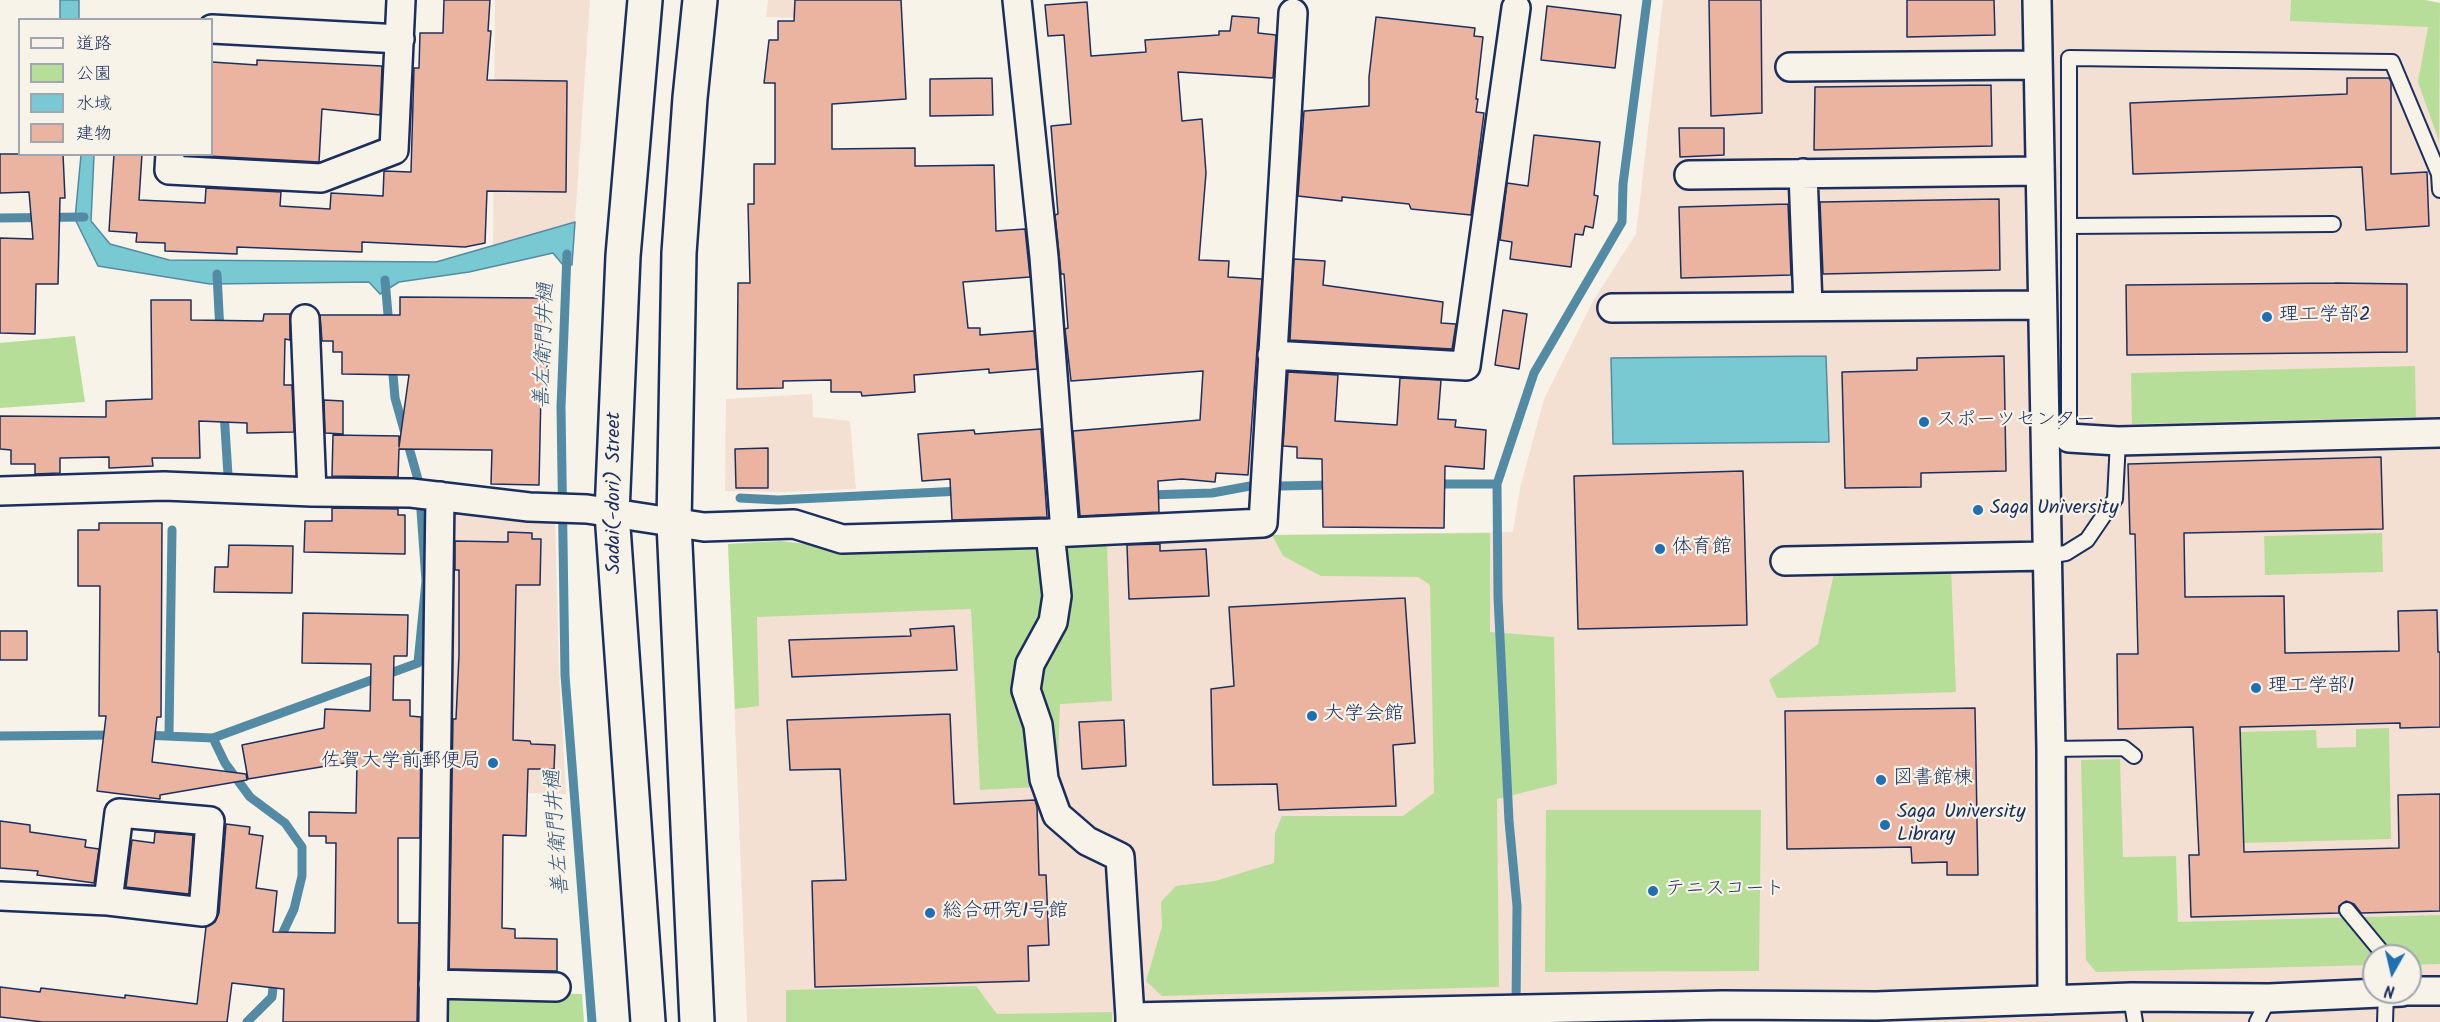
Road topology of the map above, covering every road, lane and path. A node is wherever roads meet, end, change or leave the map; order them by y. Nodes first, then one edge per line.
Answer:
1 (401, 0) edge
2 (645, 0) edge
3 (700, 0) edge
4 (1017, 0) edge
5 (2037, 0) edge
6 (1516, 8) dead end
7 (1293, 13) dead end
8 (213, 29) edge
9 (400, 39) junction
10 (2038, 65) junction
11 (1790, 67) dead end
12 (170, 156) edge
13 (2040, 171) junction
14 (1803, 173) junction
15 (1689, 175) dead end
16 (2440, 190) edge
17 (2333, 224) dead end
18 (2069, 226) junction
19 (2042, 305) junction
20 (1808, 306) junction
21 (1612, 308) dead end
22 (304, 319) dead end
23 (1272, 354) junction
24 (2440, 433) edge
25 (2069, 438) joint
26 (2118, 441) junction
27 (0, 491) edge
28 (312, 492) junction
29 (426, 494) junction
30 (612, 513) junction
31 (674, 523) junction
32 (1057, 532) junction
33 (2046, 556) junction
34 (1785, 561) dead end
35 (2051, 749) junction
36 (2134, 756) dead end
37 (0, 896) edge
38 (108, 901) junction
39 (2348, 910) dead end
40 (2375, 944) edge
41 (434, 984) junction
42 (556, 987) dead end
43 (2362, 993) edge
44 (2269, 998) junction
45 (2400, 1004) edge
46 (2063, 1007) edge
47 (2133, 1009) edge
48 (1723, 1014) edge
49 (1876, 1014) edge
50 (1559, 1016) edge
51 (1130, 1019) edge
52 (433, 1022) edge
53 (648, 1022) edge
54 (697, 1022) edge
55 (2257, 1022) edge
56 (2385, 1022) edge

1 - 9 street
2 - 30 main road, Sadai(-dori) Street
3 - 31 main road
4 - 32 street
5 - 10 street
6 - 23 street
7 - 23 street
8 - 9 street
9 - 12 street
10 - 11 street
10 - 13 street
13 - 14 street
13 - 19 street
14 - 15 street
14 - 20 street
16 - 18 lane
17 - 18 lane
18 - 25 lane
19 - 20 street
19 - 33 street
20 - 21 street
22 - 28 street
23 - 32 street
24 - 26 street
25 - 26 street
26 - 33 lane
27 - 28 street
28 - 29 street
29 - 30 street
29 - 41 street
30 - 31 street
30 - 53 main road, Sadai(-dori) Street
31 - 32 street
31 - 54 main road
32 - 51 street
33 - 34 street
33 - 35 street
35 - 36 lane
35 - 46 street
37 - 38 street
38 - 38 street
39 - 40 lane
41 - 42 street
41 - 52 street
43 - 44 street
44 - 47 street
44 - 55 lane
45 - 56 lane
46 - 47 street
46 - 49 street
48 - 49 street
48 - 50 street
50 - 51 street

